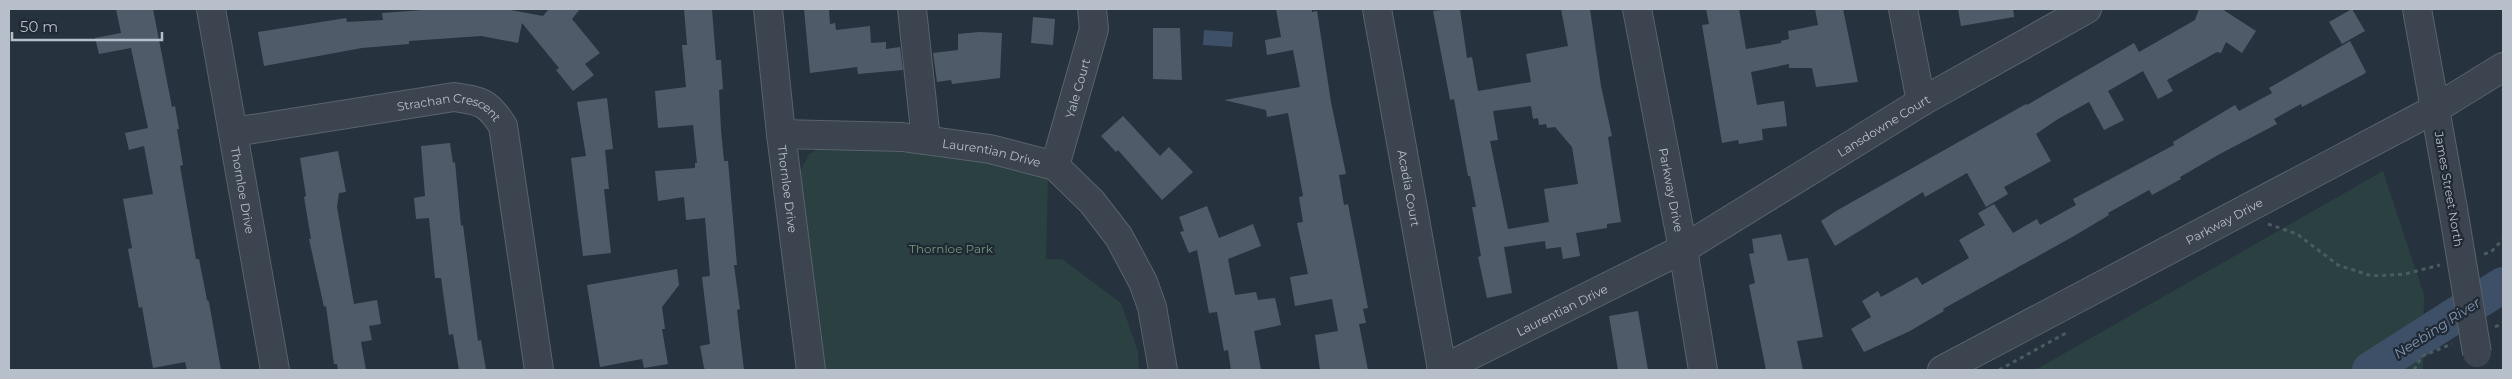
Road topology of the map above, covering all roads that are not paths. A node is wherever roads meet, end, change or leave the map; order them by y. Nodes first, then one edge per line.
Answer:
1 (211, 9) edge
2 (768, 9) edge
3 (912, 9) edge
4 (1092, 9) edge
5 (1377, 9) edge
6 (1637, 9) edge
7 (1903, 9) edge
8 (2087, 9) edge
9 (2417, 9) edge
10 (2503, 67) edge
11 (1921, 102) junction
12 (2435, 108) junction
13 (234, 132) junction
14 (781, 134) junction
15 (926, 140) junction
16 (1055, 166) junction
17 (1683, 249) junction
18 (2478, 362) edge
19 (275, 370) edge
20 (539, 370) edge
21 (811, 370) edge
22 (1163, 370) edge
23 (1441, 370) edge
24 (1703, 370) edge
25 (1942, 370) edge

1 - 13 street, Thornloe Drive
2 - 14 street, Thornloe Drive
3 - 15 street
4 - 16 street, Yale Court
5 - 23 street, Acadia Court
6 - 17 street, Parkway Drive
7 - 11 street
8 - 11 street, Lansdowne Court
9 - 12 street, James Street North
10 - 12 street, Parkway Drive
11 - 17 street, Lansdowne Court
12 - 18 street, James Street North, bridge
12 - 25 street, Parkway Drive
13 - 19 street, Thornloe Drive
13 - 20 street, Strachan Crescent
14 - 15 street, Laurentian Drive
14 - 21 street, Thornloe Drive
15 - 16 street, Laurentian Drive
16 - 22 street, Laurentian Drive
17 - 23 street, Laurentian Drive
17 - 24 street, Parkway Drive

